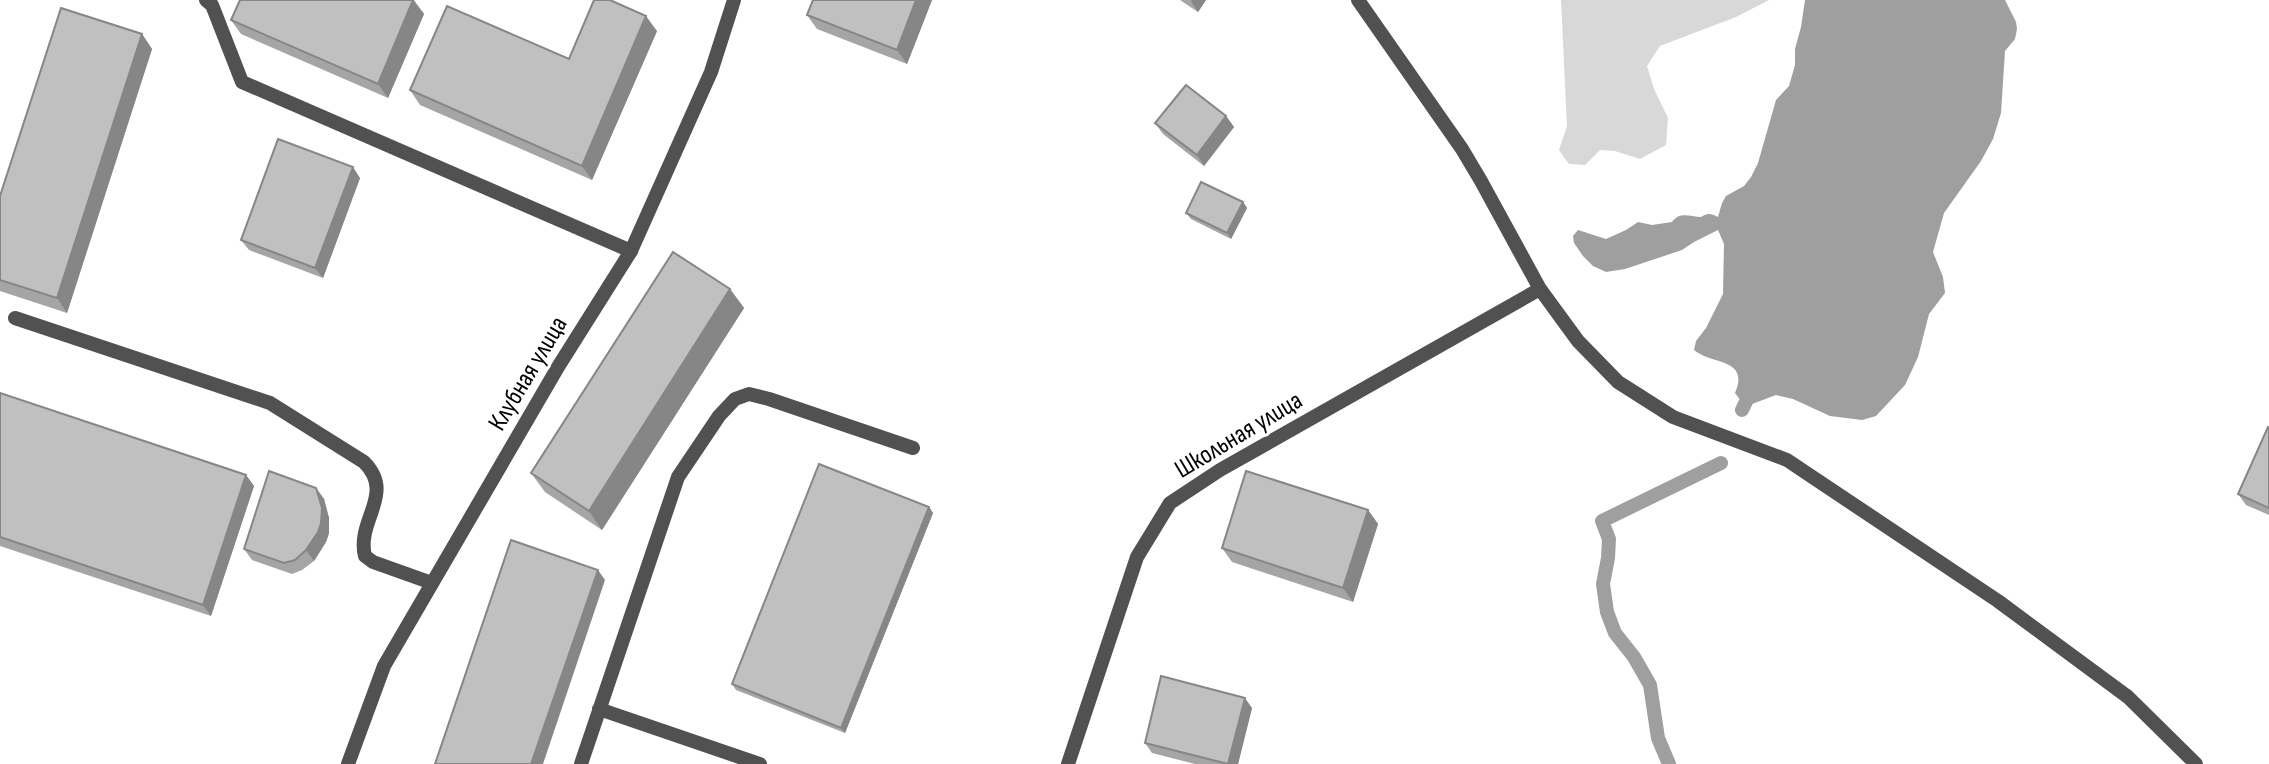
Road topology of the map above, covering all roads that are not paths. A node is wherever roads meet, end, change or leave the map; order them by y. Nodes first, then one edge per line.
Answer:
1 (206, 0) edge
2 (734, 0) edge
3 (1358, 0) edge
4 (631, 251) junction
5 (1540, 289) junction
6 (15, 318) dead end
7 (913, 448) dead end
8 (432, 583) junction
9 (599, 709) junction
10 (348, 764) edge
11 (581, 764) edge
12 (760, 764) edge
13 (1068, 764) edge
14 (2196, 764) edge

1 - 4 street
2 - 4 street, Клубная улица
3 - 5 street
4 - 8 street, Клубная улица
5 - 13 street, Школьная улица
5 - 14 street
6 - 8 street
7 - 9 street
8 - 10 street, Клубная улица
9 - 11 street
9 - 12 street

